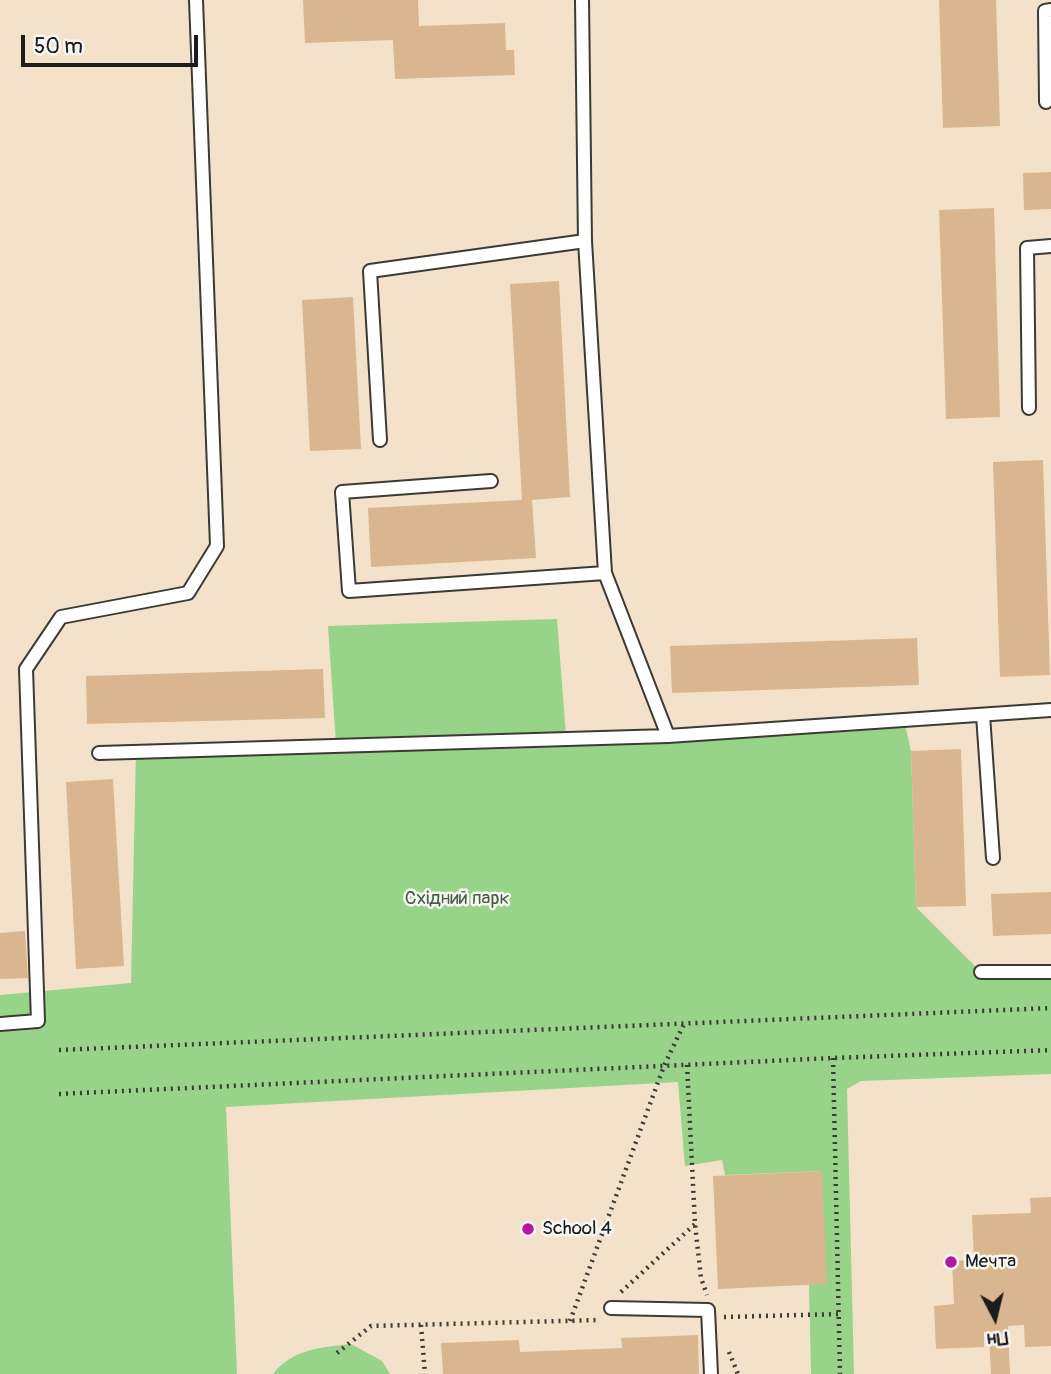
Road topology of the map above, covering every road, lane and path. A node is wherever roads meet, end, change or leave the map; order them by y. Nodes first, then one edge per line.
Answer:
1 (197, 0) edge
2 (582, 0) edge
3 (1051, 10) edge
4 (1046, 102) dead end
5 (585, 241) junction
6 (1051, 246) edge
7 (1029, 408) dead end
8 (380, 440) dead end
9 (491, 481) dead end
10 (605, 573) junction
11 (1051, 710) edge
12 (983, 715) junction
13 (668, 736) junction
14 (99, 753) dead end
15 (993, 858) dead end
16 (981, 972) dead end
17 (1051, 972) edge
18 (1051, 1008) edge
19 (0, 1024) edge
20 (684, 1024) junction
21 (59, 1050) dead end
22 (1051, 1050) edge
23 (834, 1058) junction
24 (687, 1065) junction
25 (664, 1066) junction
26 (59, 1094) dead end
27 (695, 1224) junction
28 (619, 1294) dead end
29 (709, 1304) dead end
30 (605, 1313) junction
31 (839, 1314) junction
32 (714, 1317) dead end
33 (590, 1320) junction
34 (570, 1321) junction
35 (421, 1325) junction
36 (728, 1351) dead end
37 (337, 1353) dead end
38 (425, 1374) edge
39 (711, 1374) edge
40 (738, 1374) edge
41 (840, 1374) edge

1 - 19 lane
2 - 5 lane
3 - 4 lane
5 - 8 lane
5 - 10 lane
6 - 7 lane
9 - 10 lane
10 - 13 lane
11 - 12 lane
12 - 13 lane
12 - 15 lane
13 - 14 lane
16 - 17 lane
18 - 20 path
20 - 21 path
20 - 25 path
22 - 23 path
23 - 24 path
23 - 31 path
24 - 25 path
24 - 27 path
25 - 26 path
25 - 34 path
27 - 28 path
27 - 29 path
30 - 33 path
30 - 33 path
30 - 39 lane
31 - 32 path
31 - 41 path
33 - 34 path
34 - 35 path
35 - 37 path
35 - 38 path
36 - 40 path

